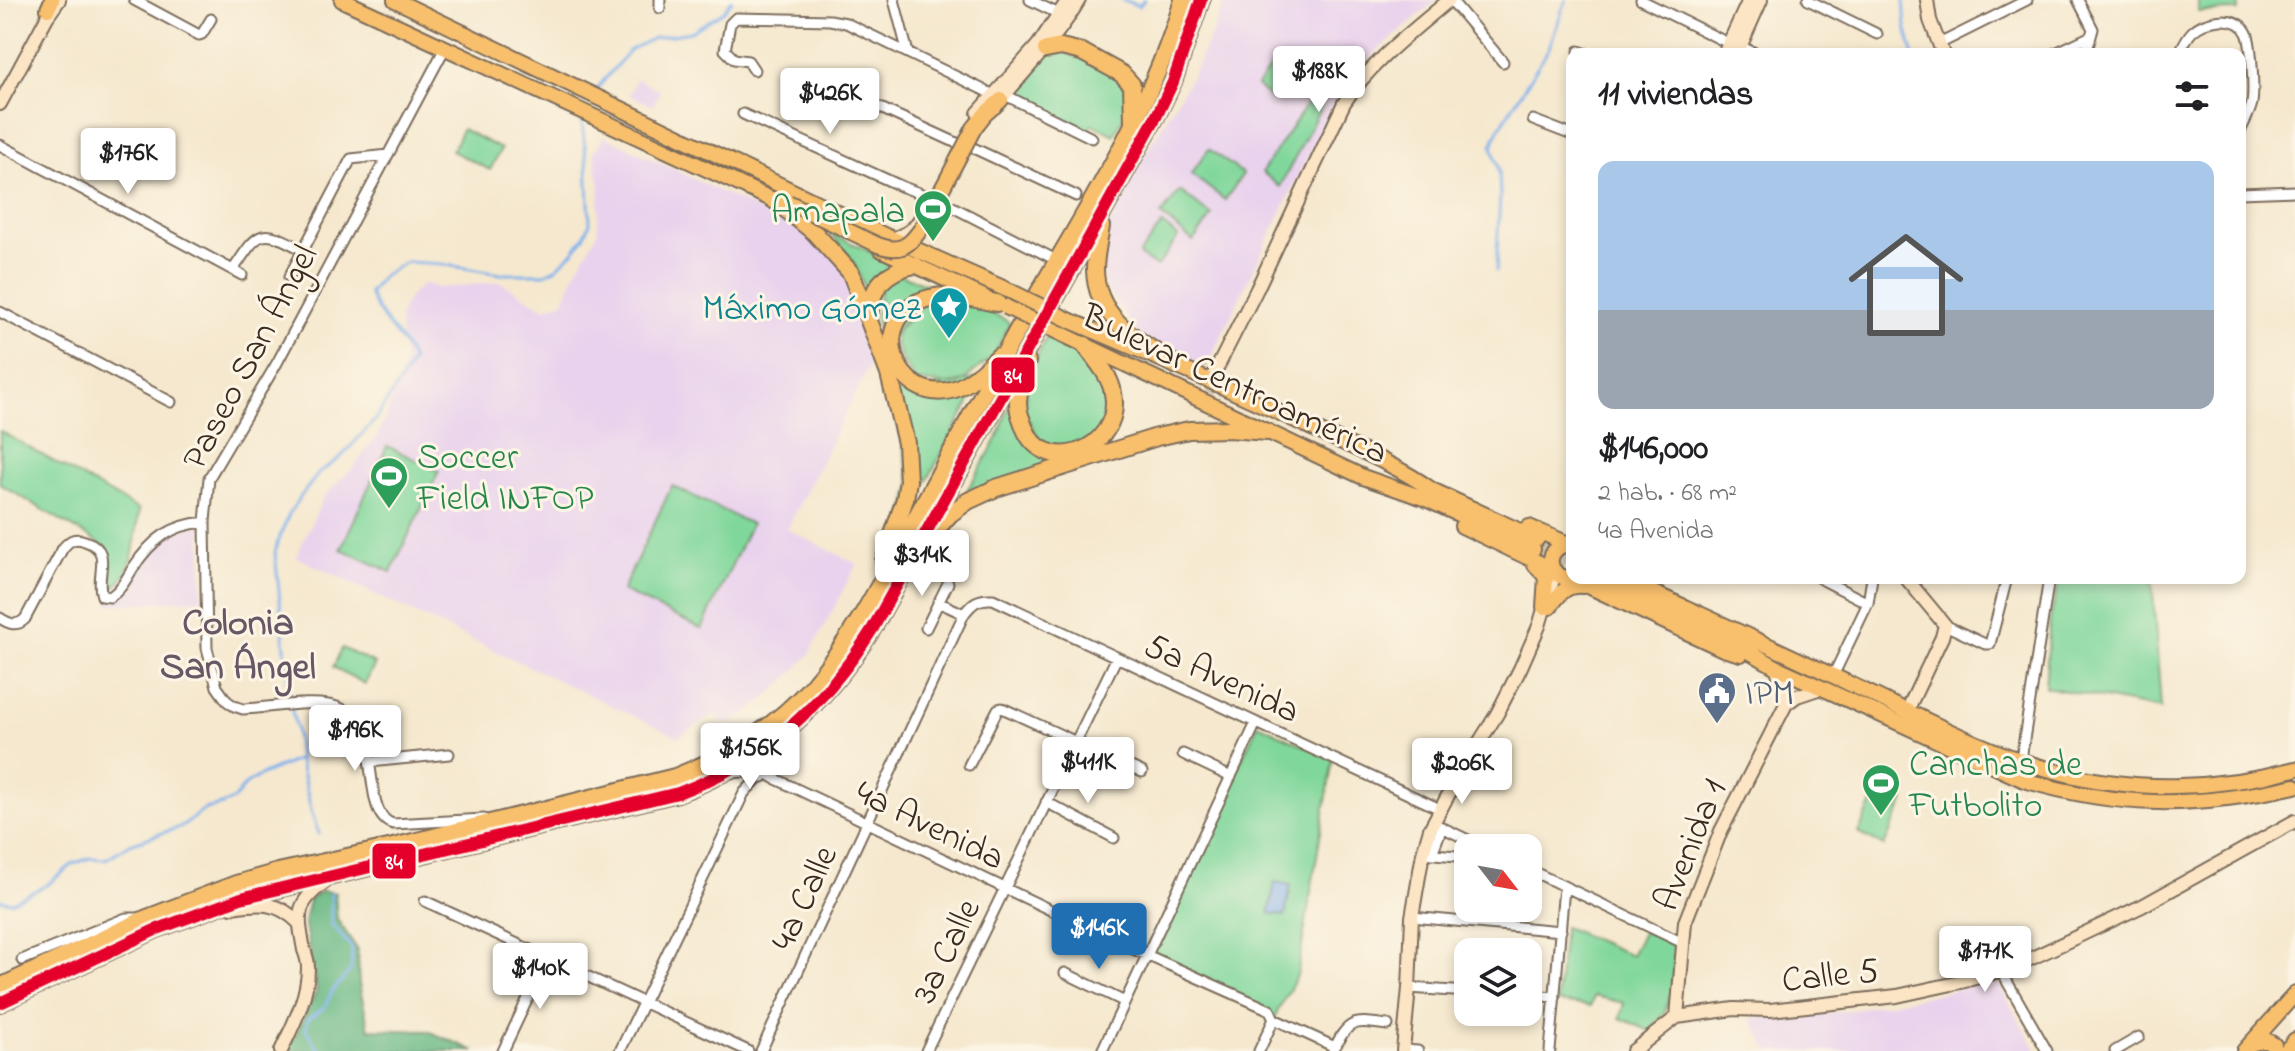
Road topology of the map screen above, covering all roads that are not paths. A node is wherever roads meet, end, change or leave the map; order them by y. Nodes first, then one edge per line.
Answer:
1 (134, 0) edge
2 (342, 0) edge
3 (395, 0) edge
4 (894, 0) edge
5 (1030, 0) edge
6 (1068, 0) edge
7 (1079, 0) edge
8 (1183, 0) edge
9 (1201, 0) edge
10 (1450, 0) edge
11 (1641, 0) edge
12 (1749, 0) edge
13 (1761, 0) edge
14 (1808, 0) edge
15 (1927, 0) edge
16 (2027, 0) edge
17 (2078, 0) edge
18 (51, 5) edge
19 (1064, 17) junction
20 (211, 19) dead end
21 (1877, 34) dead end
22 (2091, 36) junction
23 (1042, 47) junction
24 (445, 48) junction
25 (1730, 48) edge
26 (1732, 48) edge
27 (1733, 48) edge
28 (1941, 48) edge
29 (1943, 48) edge
30 (2066, 48) edge
31 (2088, 48) edge
32 (2182, 48) edge
33 (908, 53) junction
34 (1503, 62) dead end
35 (754, 70) dead end
36 (841, 90) dead end
37 (1000, 97) junction
38 (0, 104) edge
39 (743, 114) dead end
40 (2246, 116) edge
41 (1533, 120) dead end
42 (1133, 126) junction
43 (1566, 133) edge
44 (1092, 138) dead end
45 (0, 145) edge
46 (964, 145) junction
47 (388, 155) junction
48 (2295, 191) edge
49 (2246, 193) edge
50 (1076, 196) dead end
51 (935, 200) junction
52 (781, 201) junction
53 (1104, 211) junction
54 (892, 239) junction
55 (303, 250) junction
56 (915, 257) junction
57 (1058, 261) junction
58 (289, 277) dead end
59 (1002, 305) junction
60 (0, 312) edge
61 (870, 320) junction
62 (1068, 328) junction
63 (1085, 345) junction
64 (1008, 346) junction
65 (1030, 346) junction
66 (1178, 366) junction
67 (1211, 380) junction
68 (171, 402) dead end
69 (1267, 432) junction
70 (1408, 493) junction
71 (205, 522) junction
72 (1566, 540) edge
73 (1540, 541) junction
74 (1566, 542) edge
75 (1511, 550) junction
76 (911, 558) junction
77 (1564, 575) edge
78 (948, 583) dead end
79 (1586, 584) edge
80 (1597, 584) edge
81 (1634, 584) edge
82 (1649, 584) edge
83 (1831, 584) edge
84 (1871, 584) edge
85 (1911, 584) edge
86 (2005, 584) edge
87 (2048, 584) edge
88 (981, 599) joint
89 (871, 600) junction
90 (938, 602) junction
91 (1868, 603) junction
92 (1547, 607) junction
93 (964, 614) junction
94 (0, 618) edge
95 (1945, 625) junction
96 (926, 628) dead end
97 (1765, 643) junction
98 (1117, 657) junction
99 (1776, 667) junction
100 (1833, 676) junction
101 (1821, 688) junction
102 (1786, 704) junction
103 (1907, 711) junction
104 (1256, 723) junction
105 (1076, 742) junction
106 (768, 745) junction
107 (449, 754) dead end
108 (1183, 754) dead end
109 (2021, 759) junction
110 (370, 762) junction
111 (969, 765) dead end
112 (2295, 769) edge
113 (1142, 772) dead end
114 (722, 775) junction
115 (760, 776) junction
116 (1231, 777) junction
117 (778, 780) junction
118 (2293, 787) edge
119 (1046, 802) junction
120 (1440, 809) junction
121 (513, 818) junction
122 (2295, 821) edge
123 (393, 824) junction
124 (868, 824) junction
125 (1437, 825) junction
126 (1456, 834) edge
127 (1114, 838) dead end
128 (394, 847) junction
129 (1427, 854) junction
130 (1454, 856) edge
131 (336, 875) junction
132 (1542, 876) edge
133 (1564, 887) junction
134 (1004, 889) junction
135 (425, 901) dead end
136 (205, 911) junction
137 (1412, 917) junction
138 (147, 918) junction
139 (299, 923) junction
140 (1561, 931) junction
141 (1683, 943) junction
142 (1147, 955) junction
143 (547, 958) junction
144 (22, 960) dead end
145 (2001, 971) junction
146 (1065, 973) dead end
147 (0, 987) edge
148 (1409, 988) junction
149 (1454, 991) edge
150 (2295, 994) edge
151 (1542, 996) edge
152 (1555, 997) junction
153 (1125, 1002) junction
154 (0, 1003) edge
155 (644, 1003) junction
156 (1677, 1017) junction
157 (1274, 1019) junction
158 (1388, 1025) dead end
159 (2139, 1037) dead end
160 (2295, 1040) edge
161 (2247, 1047) edge
162 (1334, 1049) edge
163 (1403, 1050) edge
164 (281, 1051) edge
165 (503, 1051) edge
166 (620, 1051) edge
167 (748, 1051) edge
168 (761, 1051) edge
169 (926, 1051) edge
170 (1102, 1051) edge
171 (1259, 1051) edge
172 (1418, 1051) edge
173 (1550, 1051) edge
174 (1633, 1051) edge
175 (2047, 1051) edge
176 (2115, 1051) edge
177 (2274, 1051) edge
178 (2286, 1051) edge

1 - 20 street
2 - 24 main road, Bulevar Centroamérica
3 - 54 main road, Bulevar Centroamérica
4 - 33 street
5 - 19 street
6 - 19 street
7 - 19 street
8 - 42 highway
9 - 53 highway
10 - 34 street
10 - 67 street
11 - 25 street
12 - 26 street
13 - 27 street
14 - 21 street
15 - 28 street
16 - 29 street
17 - 22 street
18 - 38 street
19 - 23 street
22 - 30 street
22 - 31 street
23 - 37 street
23 - 42 highway
24 - 47 street, Paseo San Ángel
24 - 52 main road, Bulevar Centroamérica
32 - 40 street
33 - 35 street
33 - 37 street
36 - 46 street
37 - 44 street
37 - 46 street
37 - 52 main road, bridge
39 - 51 street
41 - 43 street
42 - 57 highway
45 - 55 street
46 - 50 street
46 - 51 street
47 - 55 street
47 - 71 street, Paseo San Ángel
48 - 49 street
51 - 54 street
51 - 56 street
51 - 57 street
52 - 56 main road, Bulevar Centroamérica
52 - 61 highway
53 - 65 highway
53 - 66 highway
54 - 56 main road, Bulevar Centroamérica
55 - 58 street
56 - 59 main road, Bulevar Centroamérica
56 - 61 highway
56 - 62 main road, Bulevar Centroamérica, bridge
57 - 64 highway
59 - 62 main road, Bulevar Centroamérica, bridge
59 - 64 highway
60 - 68 street
61 - 89 highway
62 - 63 main road, Bulevar Centroamérica
62 - 66 main road, Bulevar Centroamérica
63 - 65 highway
63 - 69 main road, Bulevar Centroamérica
64 - 89 highway
65 - 76 highway
66 - 67 main road, Bulevar Centroamérica
67 - 73 main road, Bulevar Centroamérica
69 - 70 main road, Bulevar Centroamérica
69 - 76 highway
70 - 73 main road, Bulevar Centroamérica
70 - 75 main road, Bulevar Centroamérica
71 - 94 street
71 - 110 street, Paseo San Ángel
72 - 73 main road
74 - 77 main road
75 - 77 main road, Bulevar Centroamérica
75 - 92 main road
76 - 106 highway
77 - 92 street
78 - 90 street
79 - 92 main road
80 - 99 main road, Bulevar Centroamérica
81 - 97 main road
82 - 97 main road
83 - 91 street
84 - 91 street
85 - 95 street
86 - 95 street
87 - 109 street
88 - 93 street, 4a Calle
88 - 98 street, 5a Avenida
89 - 121 highway
90 - 93 street
90 - 96 street
91 - 100 street
92 - 120 street
93 - 124 street, 4a Calle
95 - 103 street
97 - 100 main road
98 - 104 street, 5a Avenida
98 - 105 street, 3a Calle
99 - 101 main road, Bulevar Centroamérica
99 - 102 street
100 - 103 main road
101 - 102 street
101 - 118 main road, Bulevar Centroamérica
102 - 141 street, Avenida 1
103 - 109 main road
104 - 116 street
104 - 120 street, 5a Avenida
105 - 111 street
105 - 113 street
105 - 119 street, 3a Calle
106 - 114 highway
106 - 117 street
107 - 110 street
108 - 116 street
109 - 112 main road
110 - 123 street, Paseo San Ángel
114 - 115 street, 4a Avenida
114 - 131 highway
115 - 117 street, 4a Avenida
115 - 155 street
116 - 142 street
117 - 124 street, 4a Avenida
119 - 127 street
119 - 134 street, 3a Calle
120 - 125 street
121 - 123 street
121 - 128 highway
122 - 145 street, Calle 5
123 - 128 street, Paseo San Ángel
124 - 134 street, 4a Avenida
124 - 168 street, 4a Calle
125 - 126 street
125 - 129 street
128 - 138 highway
129 - 130 street
129 - 137 street
131 - 136 highway
131 - 139 street
132 - 133 street
133 - 140 street
133 - 141 street
134 - 142 street, 4a Avenida
134 - 169 street, 3a Calle
135 - 143 street
136 - 139 street
136 - 154 highway
137 - 140 street
137 - 148 street
138 - 144 street
138 - 147 highway
139 - 164 street
140 - 152 street
141 - 156 street, Avenida 1
142 - 153 street
142 - 157 street, 4a Avenida
143 - 155 street
143 - 165 street
145 - 156 street, Calle 5
145 - 175 street
146 - 153 street
148 - 149 street
148 - 163 street
150 - 161 main road
151 - 152 street
152 - 173 street
153 - 170 street
155 - 166 street
155 - 167 street
156 - 174 street, Calle 5
157 - 162 street, 4a Avenida
157 - 171 street
158 - 162 street
159 - 176 street
160 - 178 main road
161 - 177 main road
163 - 172 street

